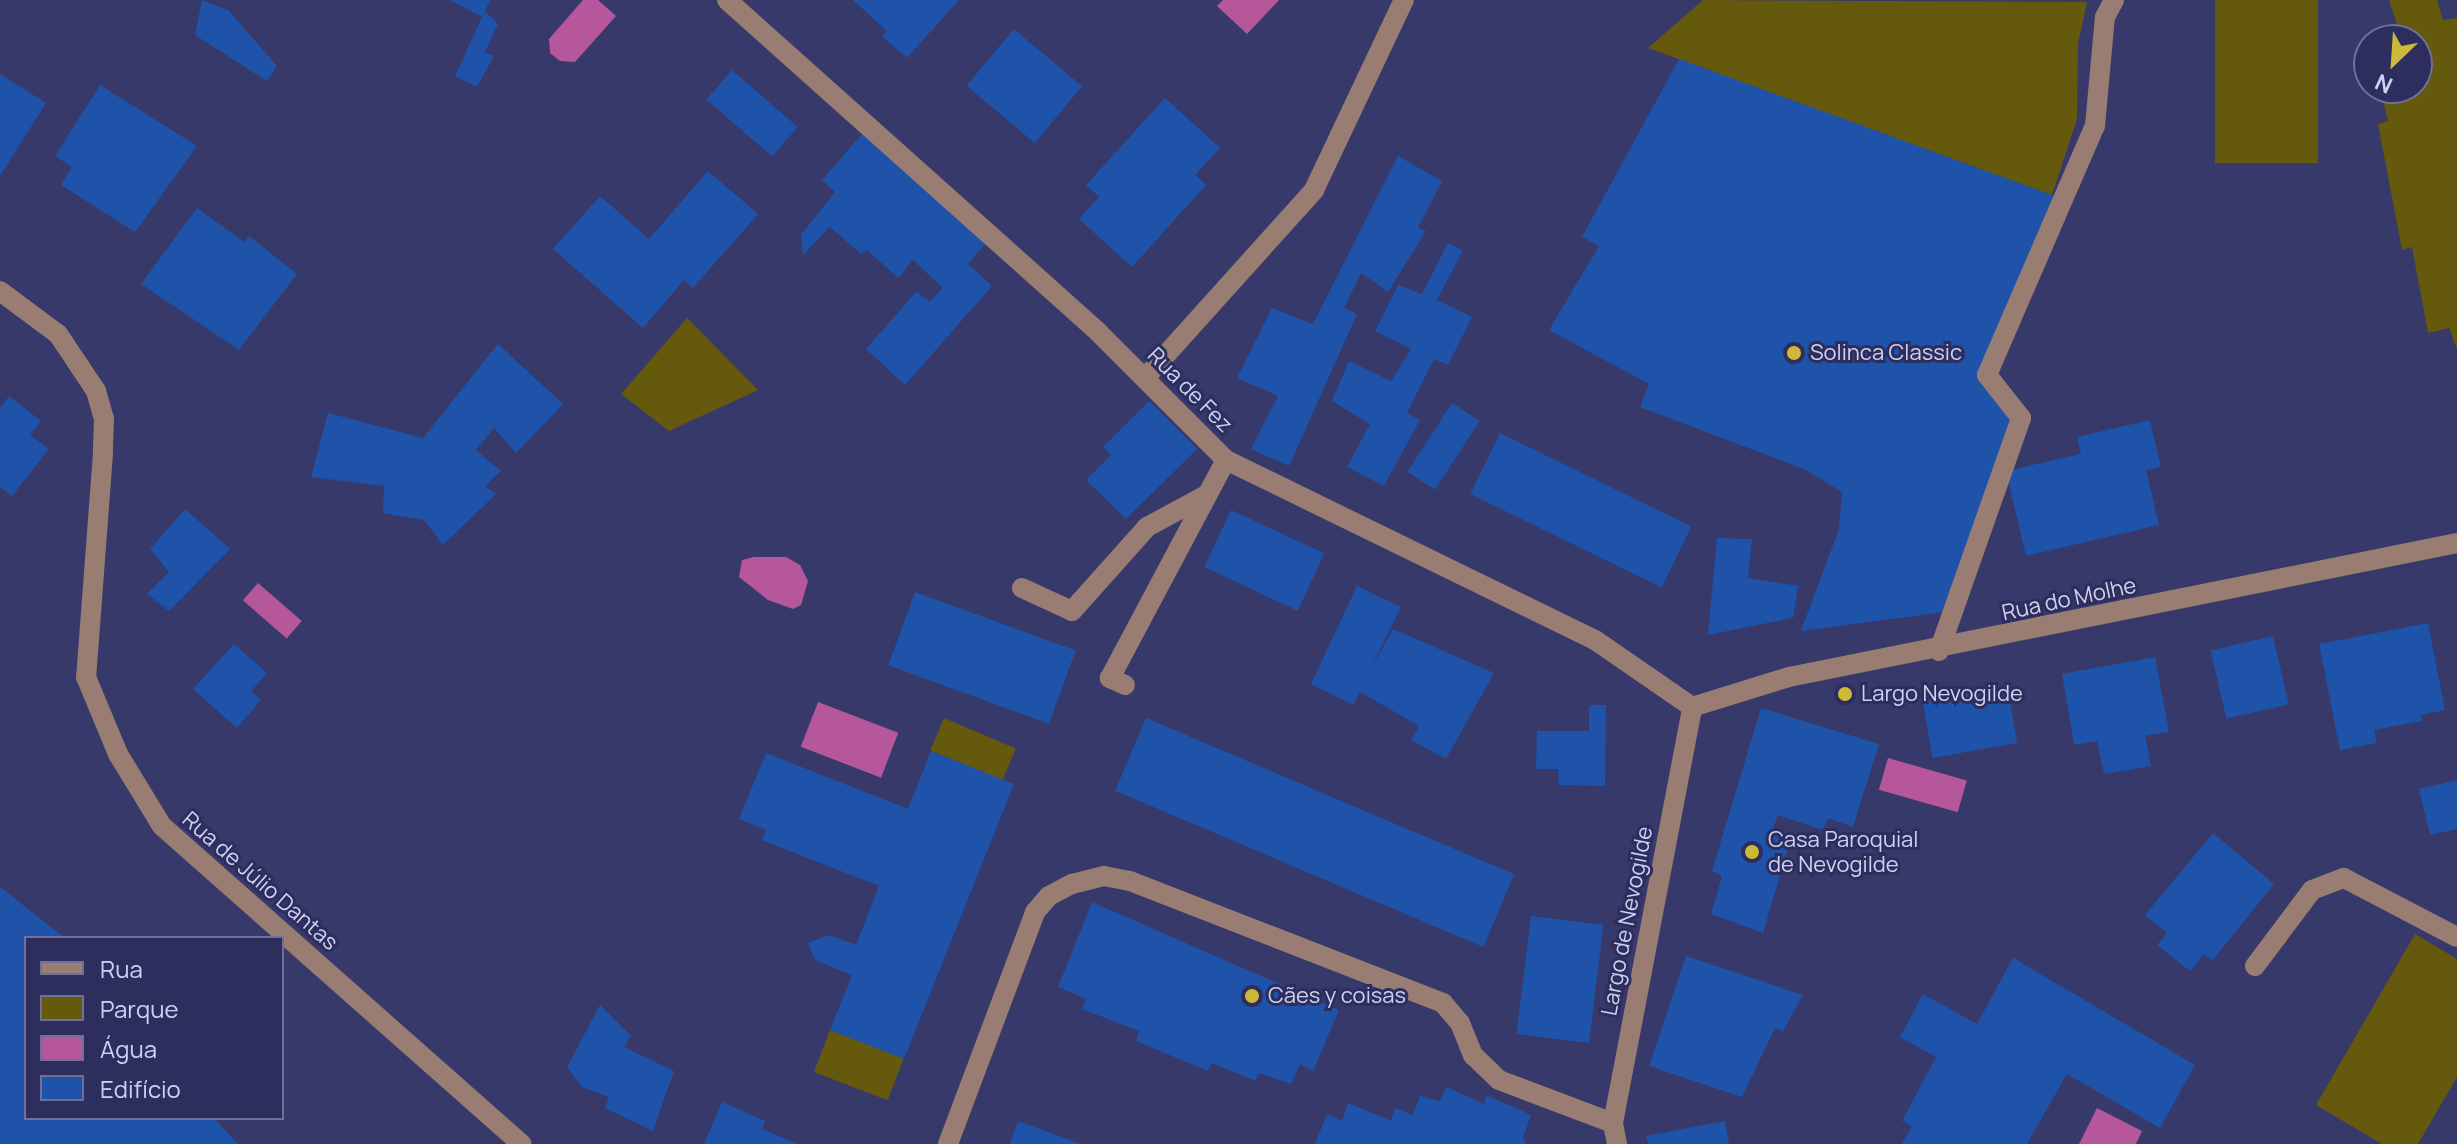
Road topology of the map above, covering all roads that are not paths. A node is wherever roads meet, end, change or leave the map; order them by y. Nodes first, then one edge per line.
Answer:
1 (727, 0) edge
2 (1404, 0) edge
3 (2114, 0) edge
4 (0, 291) edge
5 (1145, 378) junction
6 (1226, 460) junction
7 (1208, 494) junction
8 (2457, 543) edge
9 (1022, 588) dead end
10 (1939, 651) junction
11 (1125, 685) dead end
12 (1692, 707) junction
13 (2457, 937) edge
14 (2255, 966) dead end
15 (1613, 1123) junction
16 (522, 1144) edge
17 (948, 1144) edge
18 (1617, 1144) edge

1 - 5 street, Rua de Fez
2 - 5 street
3 - 10 street
4 - 16 street, Rua de Júlio Dantas
5 - 6 street, Rua de Fez
6 - 7 street
6 - 12 street, Rua de Fez
7 - 9 street
7 - 11 street
8 - 10 street, Rua do Molhe
10 - 12 street, Rua do Molhe
12 - 15 street, Largo de Nevogilde
13 - 14 street
15 - 17 street
15 - 18 street, Largo de Nevogilde

